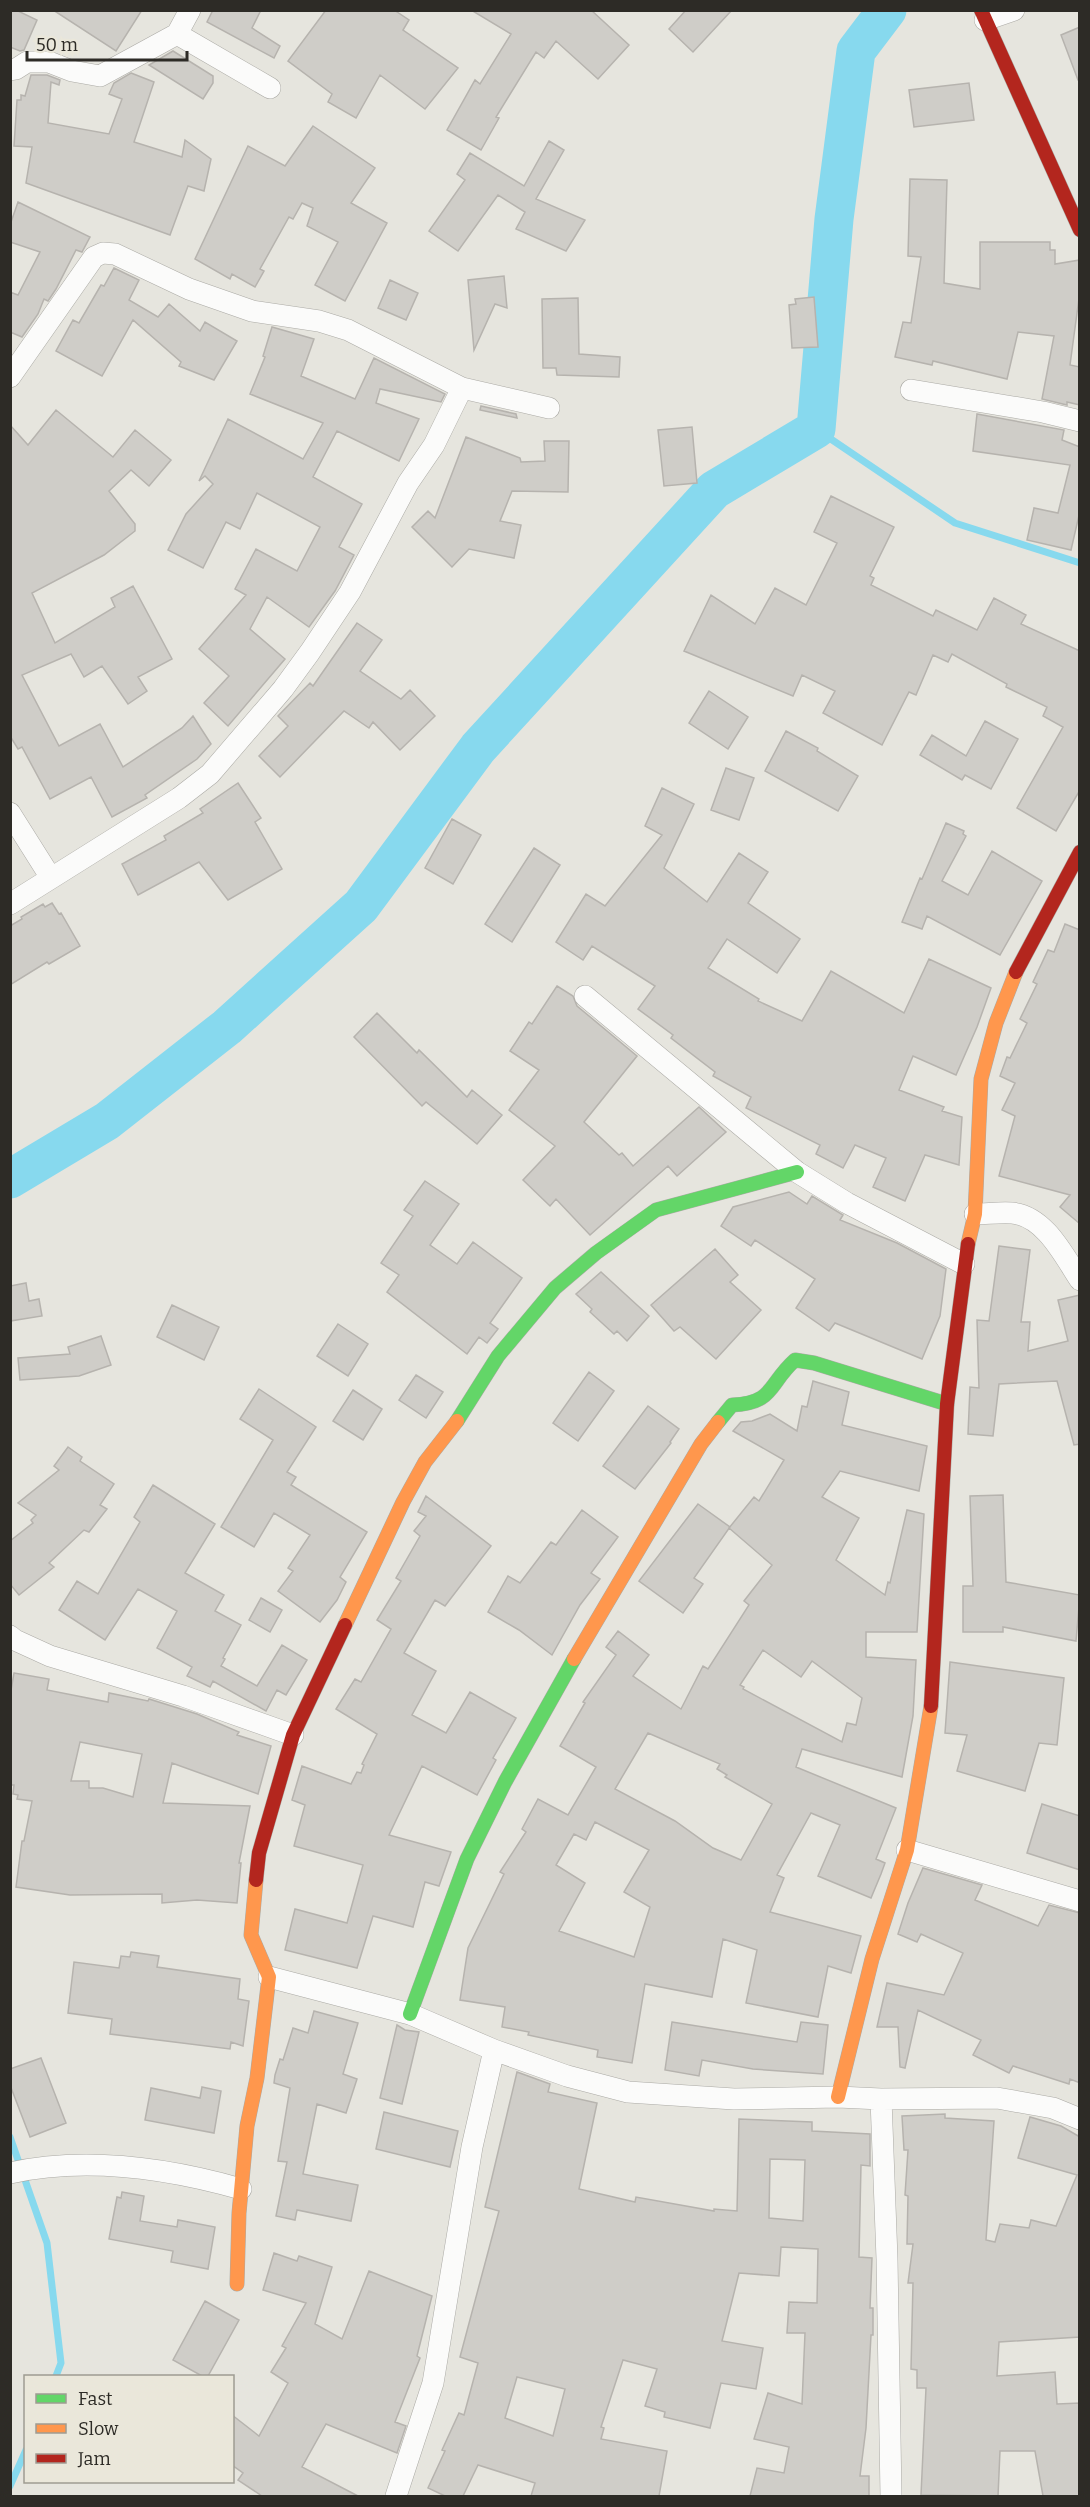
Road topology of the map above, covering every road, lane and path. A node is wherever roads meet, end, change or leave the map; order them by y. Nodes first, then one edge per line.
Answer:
1 (190, 10) edge
2 (1014, 10) edge
3 (983, 15) edge
4 (177, 34) junction
5 (10, 70) edge
6 (270, 88) dead end
7 (1080, 230) edge
8 (10, 377) edge
9 (462, 388) junction
10 (911, 390) dead end
11 (549, 408) dead end
12 (1080, 421) edge
13 (10, 813) edge
14 (1080, 852) edge
15 (51, 878) junction
16 (10, 904) edge
17 (585, 996) dead end
18 (797, 1172) junction
19 (975, 1214) junction
20 (964, 1264) junction
21 (1080, 1280) edge
22 (948, 1404) junction
23 (10, 1636) edge
24 (293, 1735) junction
25 (907, 1850) junction
26 (1080, 1901) edge
27 (269, 1977) junction
28 (410, 2014) junction
29 (494, 2050) junction
30 (838, 2097) junction
31 (881, 2099) junction
32 (1080, 2119) edge
33 (12, 2172) edge
34 (241, 2189) junction
35 (237, 2284) dead end
36 (396, 2496) edge
37 (891, 2496) edge

1 - 4 street
2 - 3 street
3 - 7 street
4 - 5 street
4 - 6 street
8 - 9 street
9 - 11 street
9 - 15 street
10 - 12 street
13 - 15 street
14 - 19 street
15 - 16 street
17 - 18 street
18 - 20 street
18 - 24 street
19 - 20 street
19 - 21 street
20 - 22 street
22 - 25 street
22 - 28 street
23 - 24 street
24 - 27 street
25 - 26 street
25 - 30 street
27 - 28 street
27 - 34 street
28 - 29 street
29 - 30 street
29 - 36 street
30 - 31 street
31 - 32 street
31 - 37 street
33 - 34 street
34 - 35 street

